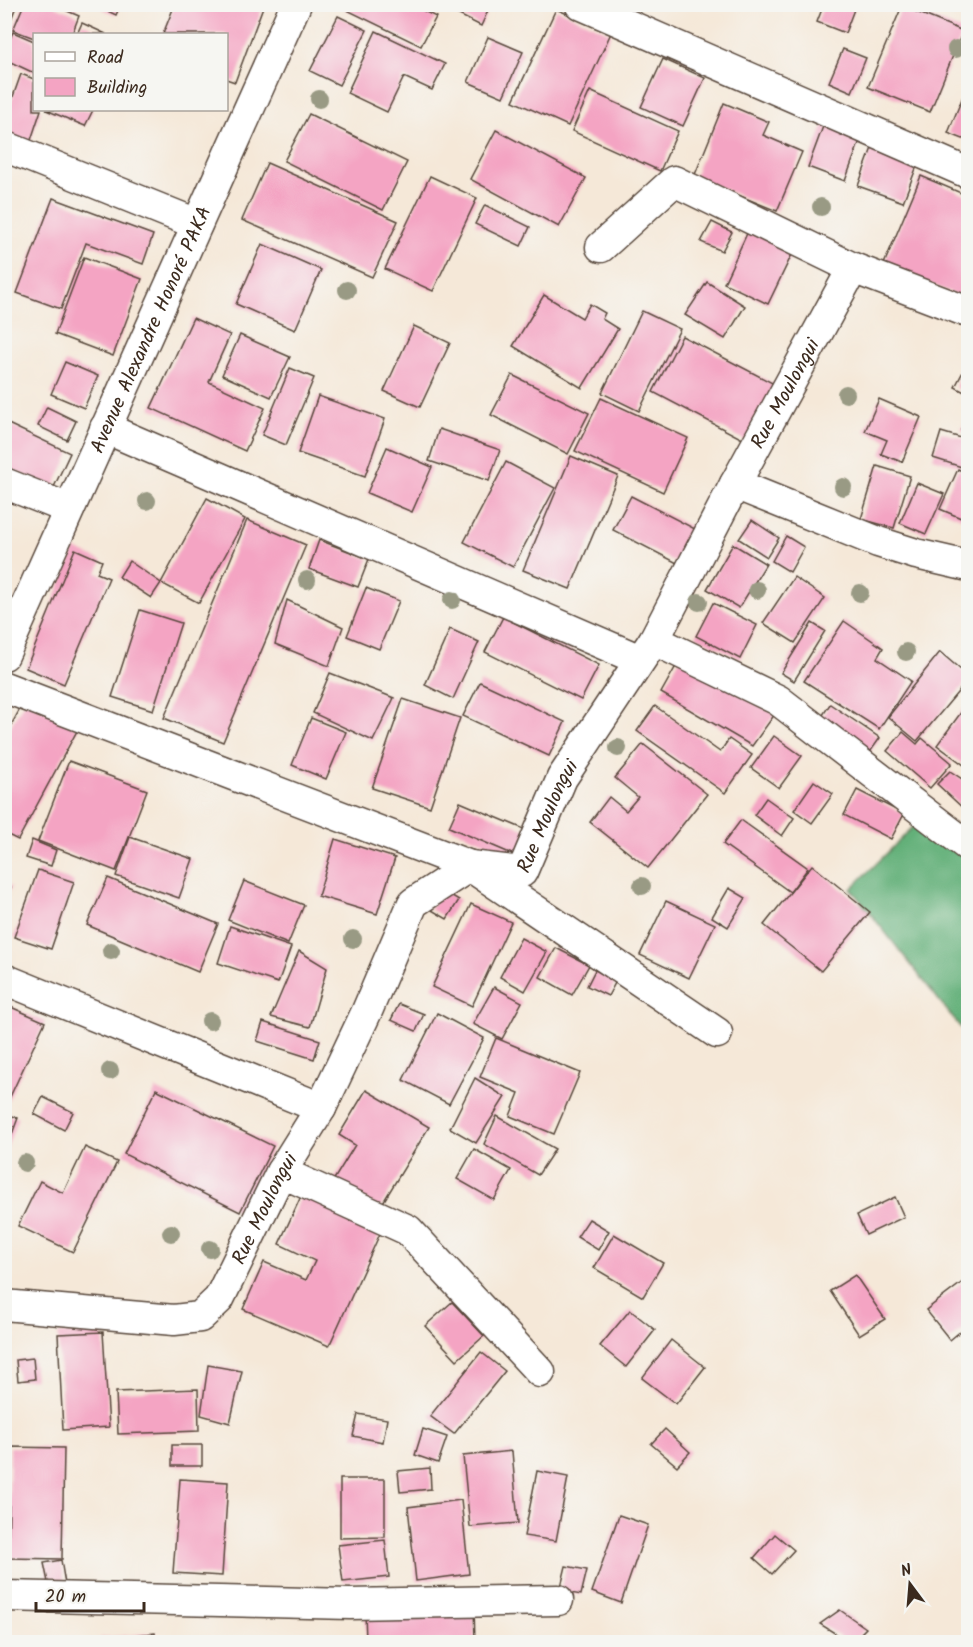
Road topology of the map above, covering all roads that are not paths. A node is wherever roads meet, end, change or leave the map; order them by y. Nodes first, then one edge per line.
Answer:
1 (296, 4) edge
2 (580, 4) edge
3 (4, 147) edge
4 (969, 172) edge
5 (197, 224) junction
6 (601, 247) dead end
7 (853, 268) junction
8 (969, 312) edge
9 (105, 428) junction
10 (4, 483) edge
11 (735, 484) junction
12 (69, 509) junction
13 (969, 566) edge
14 (646, 650) junction
15 (4, 654) edge
16 (4, 687) edge
17 (969, 846) edge
18 (470, 866) junction
19 (4, 979) edge
20 (717, 1033) dead end
21 (321, 1108) junction
22 (281, 1172) junction
23 (4, 1305) edge
24 (540, 1372) dead end
25 (4, 1596) edge
26 (558, 1600) dead end

1 - 5 street, Avenue Alexandre Honoré PAKA
2 - 4 street
3 - 5 street
5 - 9 street, Avenue Alexandre Honoré PAKA
6 - 7 street
7 - 8 street
7 - 11 street, Rue Moulongui
9 - 12 street, Avenue Alexandre Honoré PAKA
9 - 14 street
10 - 12 street
11 - 13 street
11 - 14 street, Rue Moulongui
12 - 15 street, Avenue Alexandre Honoré PAKA
14 - 17 street
14 - 18 street, Rue Moulongui
16 - 18 street
18 - 20 street
18 - 21 street, Rue Moulongui
19 - 21 street
21 - 22 street, Rue Moulongui
22 - 23 street, Rue Moulongui
22 - 24 street
25 - 26 street

